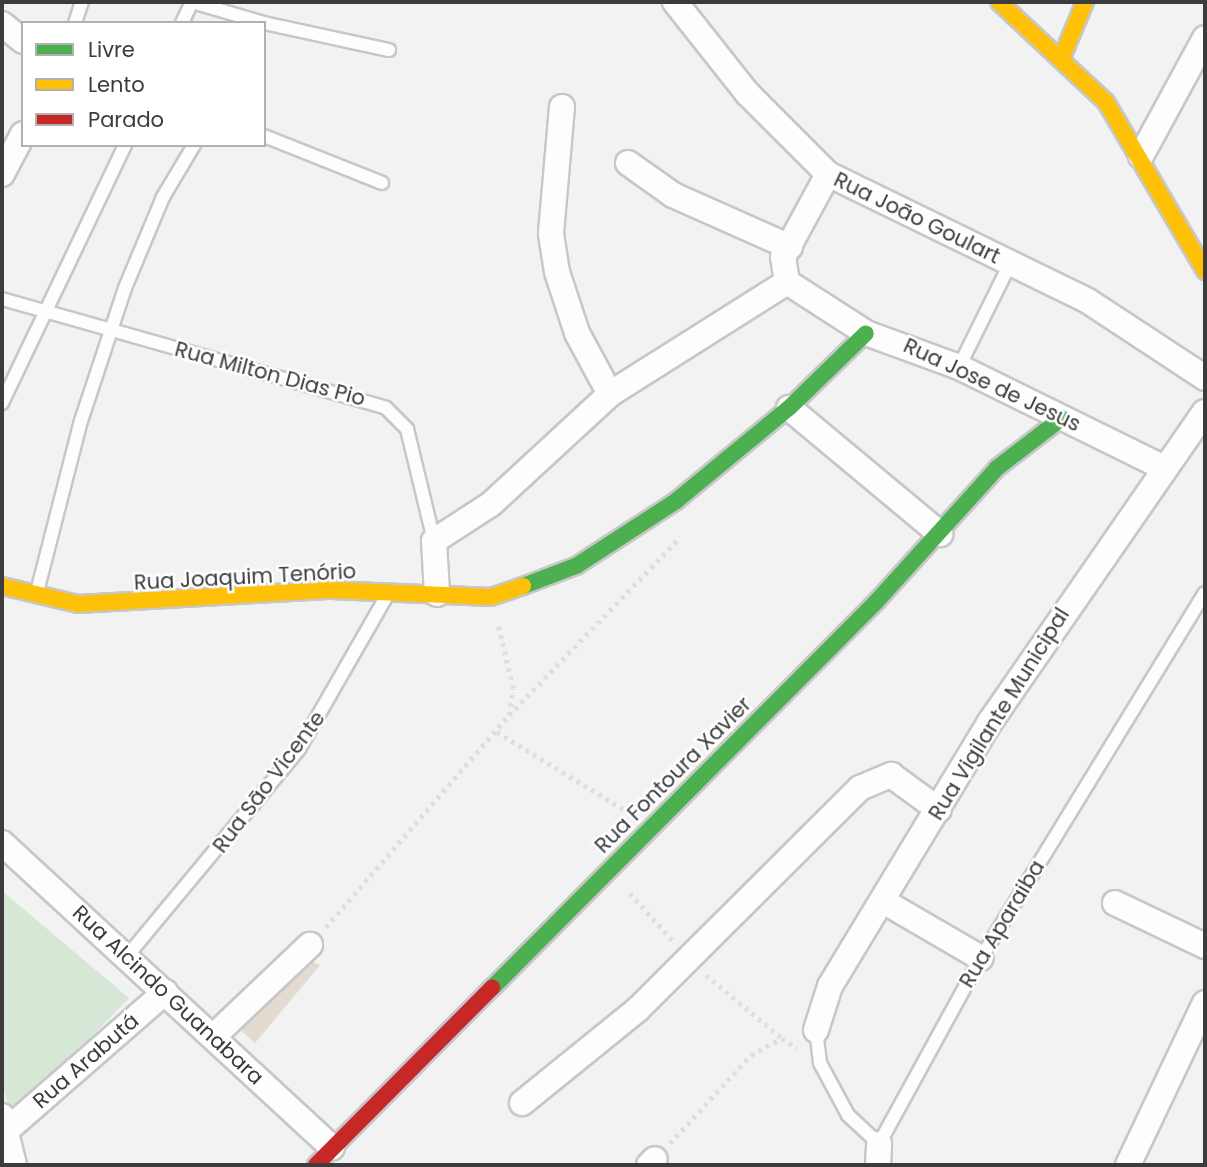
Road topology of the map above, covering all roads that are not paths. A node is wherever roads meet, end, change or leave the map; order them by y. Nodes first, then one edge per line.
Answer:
1 (82, 2) edge
2 (675, 2) edge
3 (999, 2) edge
4 (1085, 2) edge
5 (76, 21) edge
6 (183, 21) edge
7 (257, 21) edge
8 (266, 23) edge
9 (1205, 38) edge
10 (389, 50) dead end
11 (1062, 57) junction
12 (562, 107) dead end
13 (266, 137) edge
14 (21, 138) edge
15 (124, 147) edge
16 (193, 147) edge
17 (1141, 156) junction
18 (628, 163) dead end
19 (2, 174) edge
20 (828, 174) junction
21 (382, 183) dead end
22 (790, 247) junction
23 (1010, 264) junction
24 (1205, 271) edge
25 (786, 282) junction
26 (2, 299) edge
27 (46, 315) junction
28 (866, 333) junction
29 (110, 334) junction
30 (959, 367) junction
31 (1205, 377) edge
32 (610, 394) junction
33 (2, 403) edge
34 (789, 408) junction
35 (1205, 412) edge
36 (1062, 418) junction
37 (1162, 467) junction
38 (940, 534) junction
39 (434, 541) junction
40 (2, 586) edge
41 (388, 593) junction
42 (1205, 593) edge
43 (437, 594) junction
44 (36, 597) junction
45 (939, 810) junction
46 (2, 843) edge
47 (883, 901) junction
48 (1115, 903) dead end
49 (310, 946) road end
50 (1205, 946) edge
51 (128, 955) junction
52 (981, 958) junction
53 (165, 992) junction
54 (1205, 1003) edge
55 (816, 1030) joint
56 (215, 1035) junction
57 (522, 1103) dead end
58 (4, 1123) edge
59 (879, 1155) edge
60 (324, 1157) edge
61 (14, 1165) edge
62 (1128, 1165) edge

1 - 5 lane
2 - 20 street, Rua Joāo Goulart
3 - 11 street
4 - 11 street
6 - 7 lane
8 - 10 lane
9 - 17 street
11 - 17 street
12 - 32 street
13 - 21 lane
14 - 19 street
15 - 27 lane
16 - 29 lane
17 - 24 street
18 - 22 street
20 - 22 street
20 - 23 street, Rua Joāo Goulart
22 - 25 street
23 - 30 lane
23 - 31 street, Rua Joāo Goulart
25 - 28 street, Rua Jose de Jesus
25 - 32 street
26 - 27 lane, Rua Milton Dias Pio
27 - 29 lane, Rua Milton Dias Pio
27 - 33 lane
28 - 30 street, Rua Jose de Jesus
28 - 34 street, Rua Joaquim Tenório
29 - 39 lane, Rua Milton Dias Pio
29 - 44 lane
30 - 36 street, Rua Jose de Jesus
32 - 39 street
34 - 38 street
34 - 43 street, Rua Joaquim Tenório
35 - 37 street, Rua Vigilante Municipal
36 - 37 street, Rua Jose de Jesus
36 - 38 street, Rua Fontoura Xavier
37 - 45 street, Rua Vigilante Municipal
38 - 60 street, Rua Fontoura Xavier
39 - 43 street, Rua Milton Dias Pio
40 - 44 street, Rua Joaquim Tenório
41 - 43 street, Rua Joaquim Tenório
41 - 44 street, Rua Joaquim Tenório
41 - 51 lane, Rua Sāo Vicente
42 - 52 lane, Rua Aparaiba
45 - 47 street, Rua Vigilante Municipal
45 - 57 street
46 - 51 street, Rua Alcindo Guanabara
47 - 52 street
47 - 55 street, Rua Vigilante Municipal
48 - 50 street
49 - 56 street
51 - 53 street, Rua Alcindo Guanabara
52 - 59 lane, Rua Aparaiba
53 - 56 street, Rua Alcindo Guanabara
53 - 58 street, Rua Arabutá
54 - 62 street
55 - 59 lane, Rua Aparaiba
56 - 60 street, Rua Alcindo Guanabara
58 - 61 street

